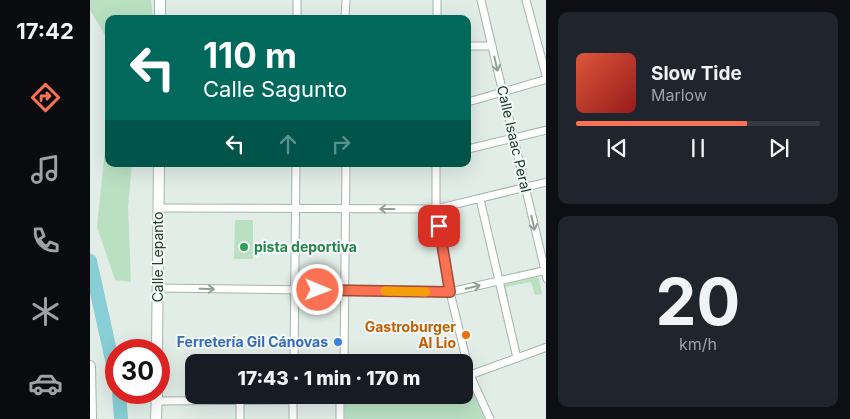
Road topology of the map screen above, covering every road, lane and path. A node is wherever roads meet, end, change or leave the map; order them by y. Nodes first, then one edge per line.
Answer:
1 (160, 0) edge
2 (297, 0) edge
3 (346, 0) edge
4 (437, 0) edge
5 (481, 0) edge
6 (526, 0) edge
7 (160, 15) edge
8 (297, 15) edge
9 (345, 15) edge
10 (437, 15) edge
11 (471, 46) edge
12 (492, 46) junction
13 (546, 79) edge
14 (503, 92) junction
15 (471, 101) edge
16 (546, 130) edge
17 (513, 138) junction
18 (471, 148) edge
19 (159, 167) edge
20 (296, 167) edge
21 (346, 167) edge
22 (436, 167) edge
23 (546, 182) edge
24 (525, 188) junction
25 (480, 198) junction
26 (158, 208) junction
27 (295, 208) junction
28 (346, 209) junction
29 (436, 209) junction
30 (545, 270) edge
31 (546, 279) edge
32 (498, 281) junction
33 (158, 288) junction
34 (294, 290) junction
35 (346, 291) junction
36 (450, 292) junction
37 (157, 339) edge
38 (546, 347) edge
39 (294, 354) edge
40 (344, 354) edge
41 (463, 354) edge
42 (517, 358) junction
43 (90, 366) edge
44 (473, 373) edge
45 (473, 386) edge
46 (170, 398) edge
47 (185, 398) edge
48 (157, 404) edge
49 (240, 404) edge
50 (293, 404) edge
51 (340, 404) edge
52 (91, 419) edge
53 (156, 419) edge
54 (240, 419) edge
55 (293, 419) edge
56 (340, 419) edge
57 (490, 419) edge

1 - 7 street
2 - 8 street
3 - 9 street
4 - 10 street
5 - 12 street, Calle Isaac Peral
6 - 13 street
11 - 12 street
12 -> 14 street, Calle Isaac Peral
13 - 14 street
14 - 15 street
14 - 17 street, Calle Isaac Peral
16 - 17 street
17 - 18 street
17 - 24 street, Calle Isaac Peral
19 - 26 street, Calle Lepanto
20 - 27 street
21 - 28 street
22 - 29 street
23 - 24 street
24 - 25 street
24 -> 30 street, Calle Isaac Peral
25 - 29 street
25 - 32 street
26 - 27 street
26 - 33 street, Calle Lepanto
27 - 28 street
27 - 34 street
29 -> 28 street
28 - 35 street
29 - 36 street
30 - 31 street, Calle Isaac Peral
30 - 32 street
36 -> 32 street
32 - 42 street
33 -> 34 street
33 - 37 street, Calle Lepanto
34 - 35 street
34 - 39 street
35 - 36 street
35 - 40 street
36 - 41 street
38 - 42 street
42 - 44 street
43 - 52 street
45 - 57 street
46 - 47 street
48 - 53 street
49 - 54 street
50 - 55 street
51 - 56 street

